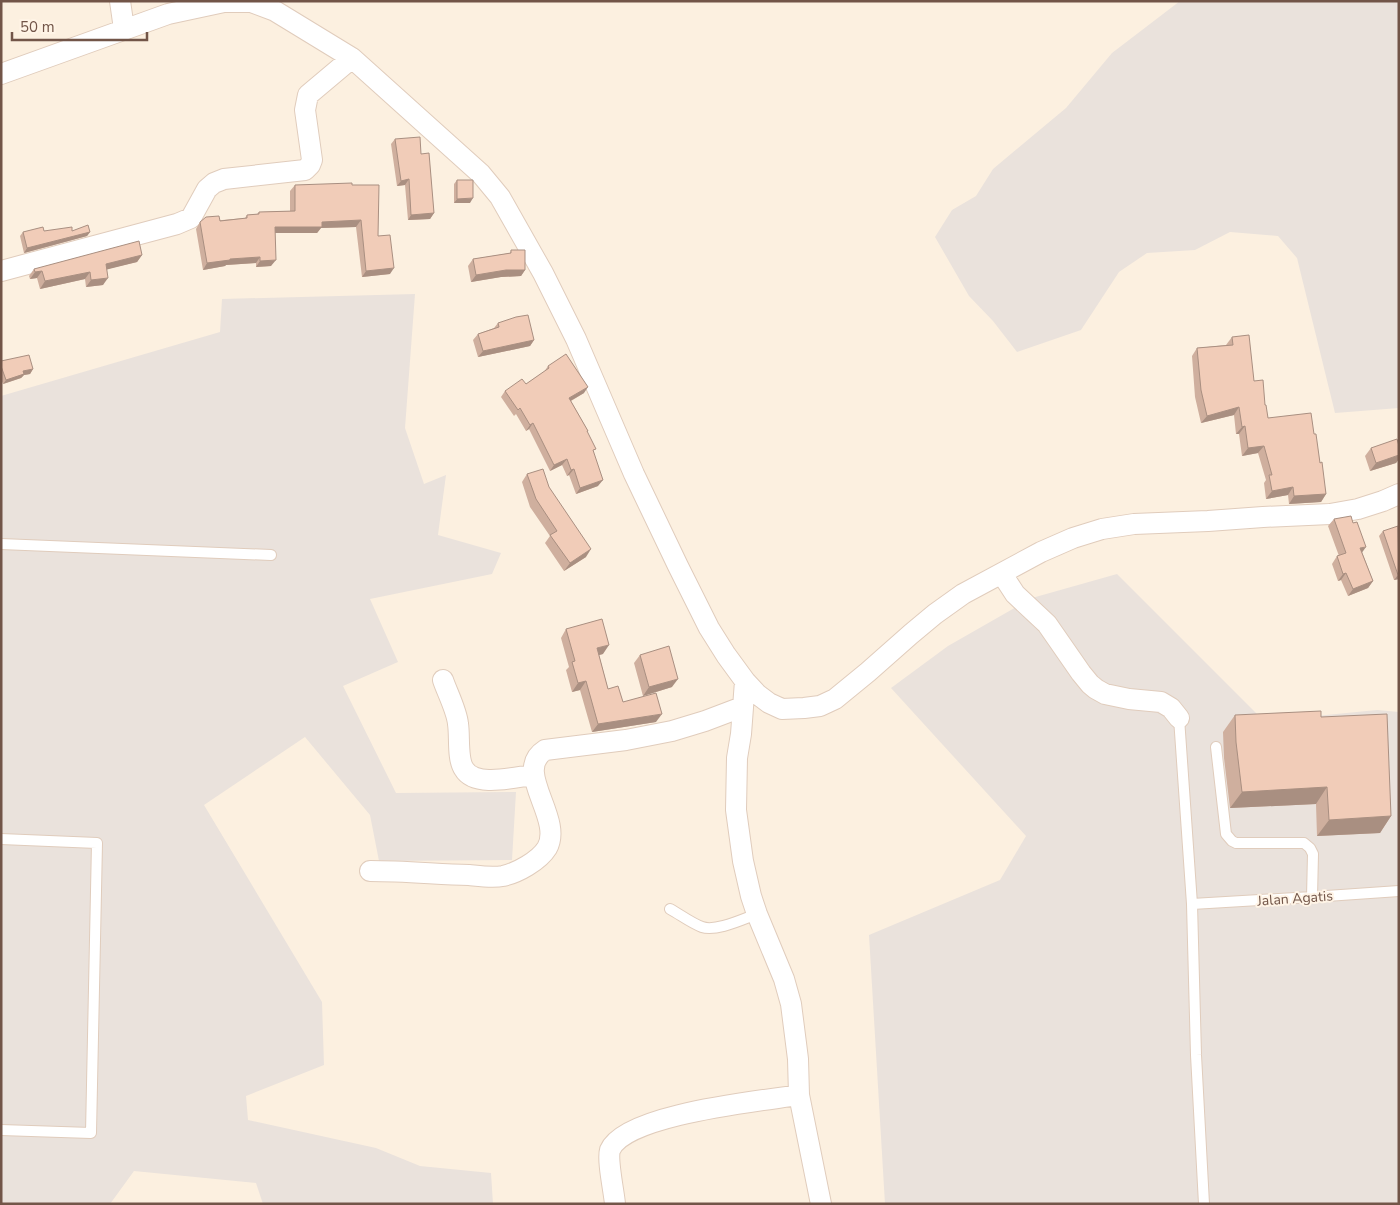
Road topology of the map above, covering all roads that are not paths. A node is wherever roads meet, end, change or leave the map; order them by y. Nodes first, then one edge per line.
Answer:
1 (120, 1) edge
2 (124, 29) junction
3 (352, 58) junction
4 (1, 74) edge
5 (1, 271) edge
6 (1399, 494) edge
7 (1, 544) edge
8 (271, 555) dead end
9 (1002, 574) junction
10 (443, 680) dead end
11 (745, 681) junction
12 (742, 706) junction
13 (1179, 718) joint
14 (1216, 747) dead end
15 (533, 775) junction
16 (1, 838) edge
17 (370, 871) dead end
18 (1399, 890) edge
19 (1312, 897) junction
20 (1192, 904) junction
21 (670, 909) dead end
22 (756, 914) junction
23 (799, 1095) junction
24 (1, 1130) edge
25 (615, 1204) edge
26 (822, 1204) edge
27 (1204, 1204) edge

1 - 2 street
2 - 3 street
2 - 4 street
3 - 5 street
3 - 11 street
6 - 9 street
7 - 8 lane
9 - 11 street
9 - 13 street
10 - 15 street
11 - 12 street
12 - 15 street
12 - 22 street
13 - 20 lane
14 - 19 lane
15 - 17 street
16 - 24 lane
18 - 19 lane, Jalan Agatis
19 - 20 lane, Jalan Agatis
20 - 27 lane
21 - 22 lane
22 - 23 street
23 - 25 street
23 - 26 street

